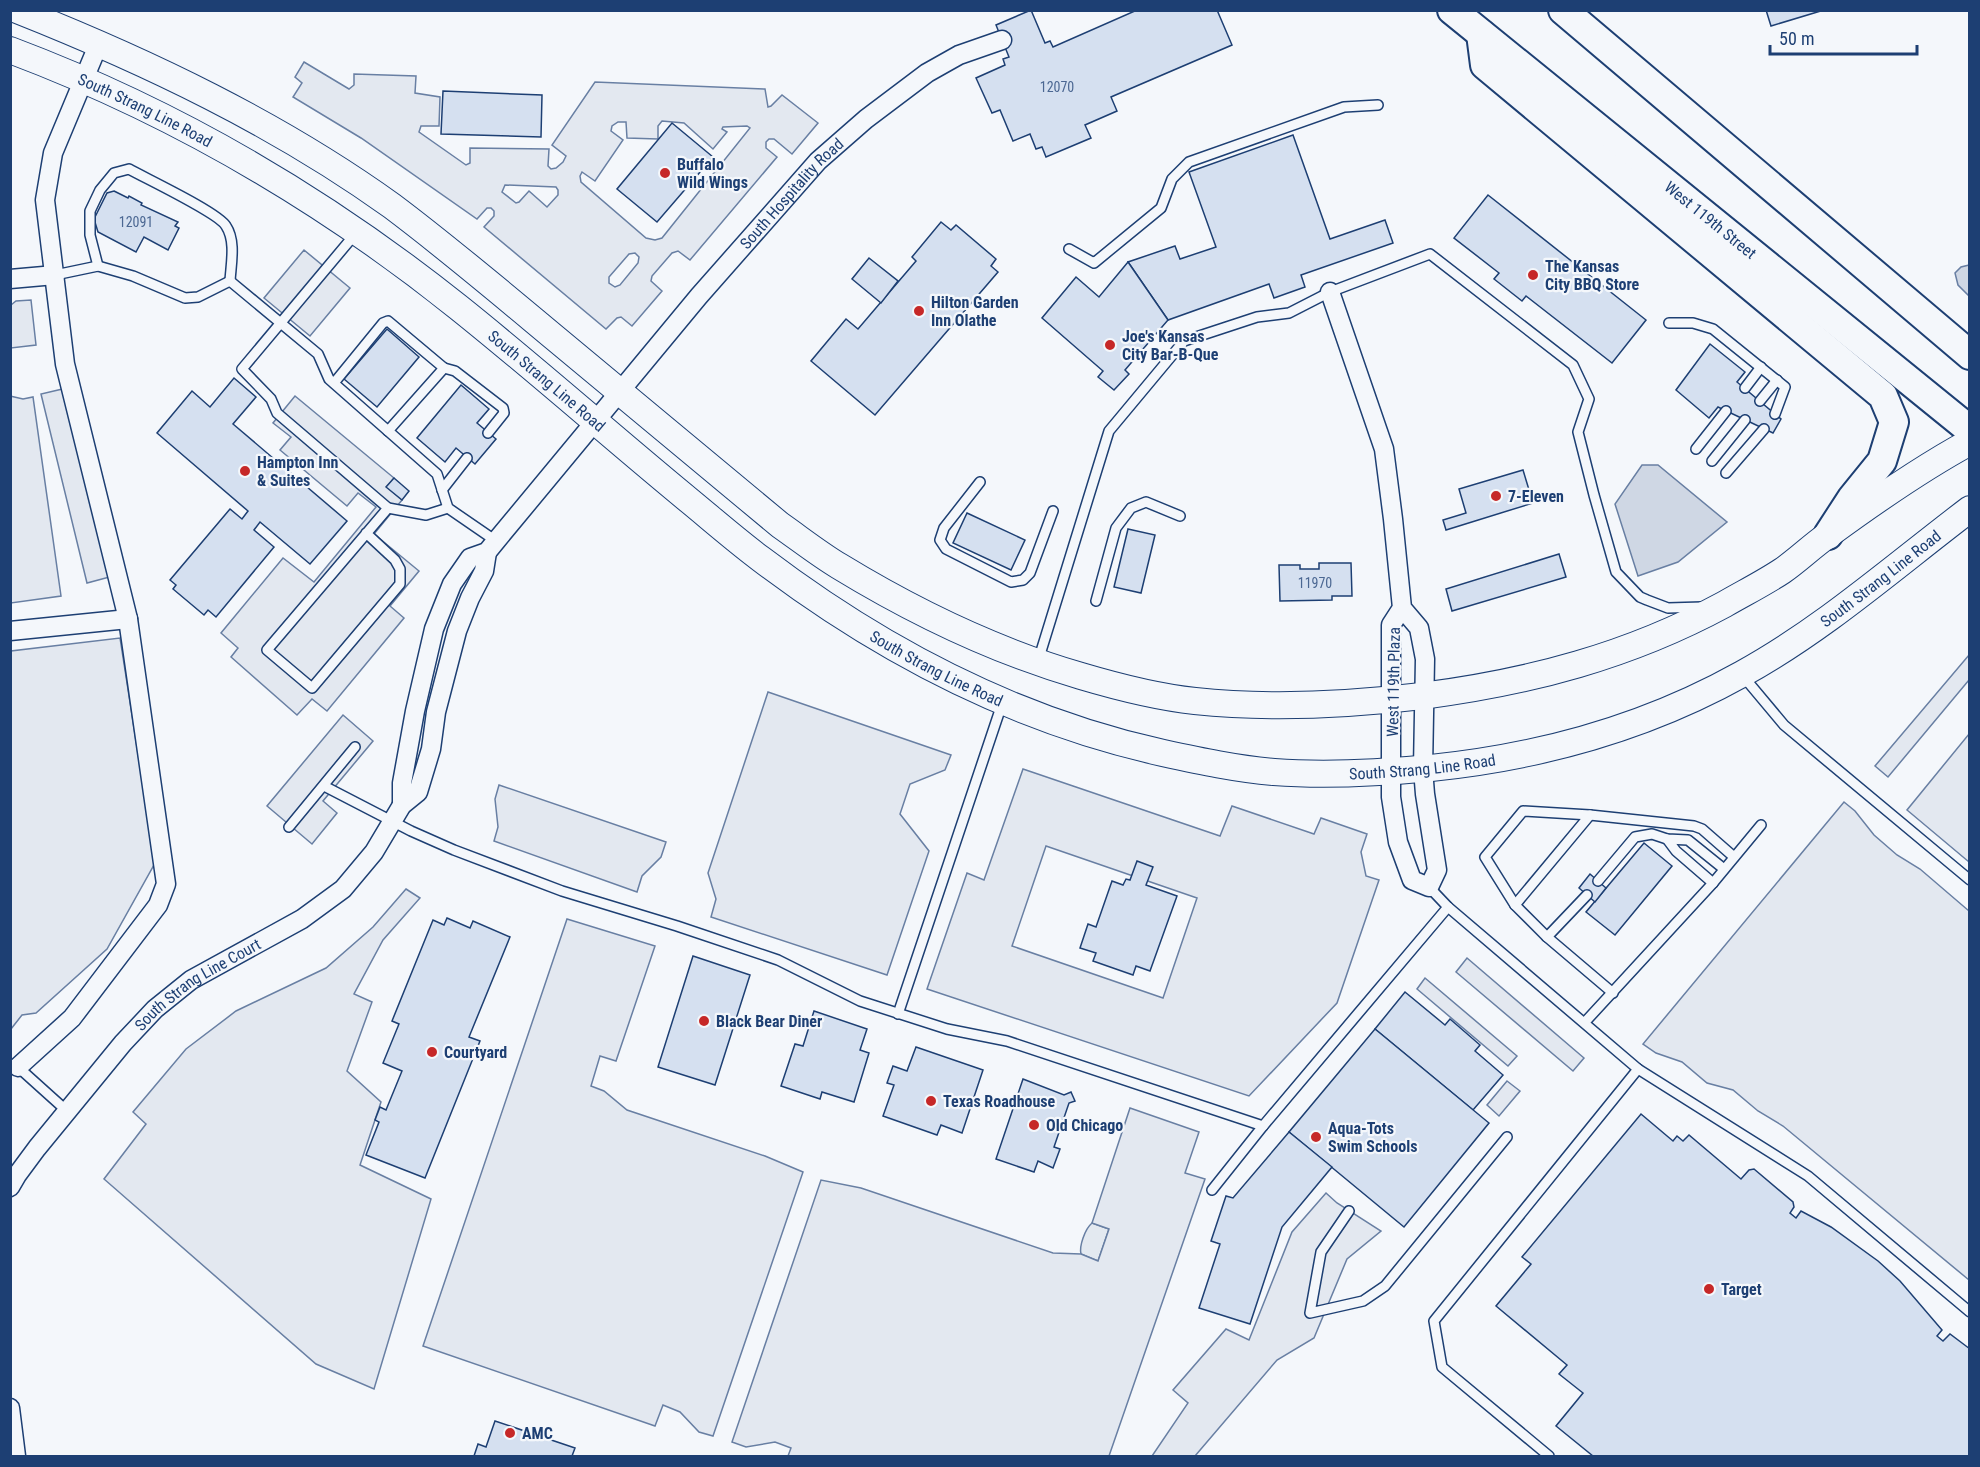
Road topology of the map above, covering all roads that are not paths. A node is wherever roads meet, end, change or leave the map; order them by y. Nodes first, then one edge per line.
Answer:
1 (17, 10) edge
2 (1452, 10) edge
3 (1563, 10) edge
4 (1481, 34) junction
5 (1002, 40) dead end
6 (99, 43) junction
7 (10, 50) edge
8 (85, 80) junction
9 (1378, 105) dead end
10 (358, 231) junction
11 (1069, 249) dead end
12 (98, 266) junction
13 (55, 275) junction
14 (10, 279) edge
15 (230, 281) junction
16 (1330, 292) junction
17 (281, 323) junction
18 (1669, 323) dead end
19 (1970, 355) edge
20 (1761, 367) junction
21 (444, 368) junction
22 (1777, 380) junction
23 (334, 383) junction
24 (1745, 388) dead end
25 (619, 391) junction
26 (1760, 401) dead end
27 (1726, 411) dead end
28 (1775, 414) dead end
29 (1745, 420) dead end
30 (594, 422) junction
31 (1764, 429) dead end
32 (1970, 430) edge
33 (388, 431) junction
34 (488, 433) dead end
35 (1970, 442) edge
36 (1696, 448) dead end
37 (467, 458) dead end
38 (1712, 461) dead end
39 (1726, 473) dead end
40 (980, 482) dead end
41 (442, 490) junction
42 (388, 508) junction
43 (448, 508) junction
44 (1970, 508) edge
45 (1053, 511) dead end
46 (1180, 516) dead end
47 (366, 533) junction
48 (1828, 535) junction
49 (492, 547) junction
50 (1096, 601) dead end
51 (1720, 607) junction
52 (1402, 608) junction
53 (128, 619) junction
54 (10, 631) edge
55 (1037, 663) junction
56 (1742, 674) junction
57 (1424, 696) junction
58 (1392, 700) junction
59 (1003, 702) junction
60 (356, 747) dead end
61 (1423, 769) junction
62 (1392, 772) junction
63 (324, 786) junction
64 (1590, 815) junction
65 (393, 822) junction
66 (1761, 825) dead end
67 (289, 827) dead end
68 (1667, 839) junction
69 (1734, 857) junction
70 (1724, 869) junction
71 (1970, 880) edge
72 (1598, 881) dead end
73 (1713, 883) junction
74 (1429, 887) junction
75 (1587, 895) dead end
76 (1515, 905) junction
77 (1448, 907) junction
78 (1546, 937) junction
79 (1613, 993) junction
80 (898, 1014) junction
81 (1585, 1023) junction
82 (18, 1067) joint
83 (1638, 1069) junction
84 (68, 1112) junction
85 (1263, 1126) junction
86 (1506, 1137) dead end
87 (10, 1187) edge
88 (1212, 1190) dead end
89 (1349, 1211) dead end
90 (1970, 1312) edge
91 (10, 1408) edge
92 (16, 1456) edge
93 (1550, 1456) edge

1 - 6 main road
2 - 4 main road, West 119th Street
3 - 19 main road
4 - 32 main road, West 119th Street
4 - 48 main road
5 - 25 street, South Hospitality Road
6 - 8 street
6 - 25 main road
7 - 8 main road, South Strang Line Road
8 - 10 main road, South Strang Line Road
8 - 13 street
9 - 11 lane
10 - 17 lane
10 - 30 main road, South Strang Line Road
12 - 13 lane
12 - 15 lane
12 - 15 lane
13 - 14 street
13 - 53 street
15 - 17 lane
16 - 51 lane
16 - 52 street, West 119th Plaza
16 - 55 lane
17 - 23 lane
17 - 42 lane
18 - 20 lane
20 - 22 lane
20 - 24 lane
21 - 23 lane
21 - 33 lane
21 - 34 lane
22 - 26 lane
22 - 28 lane
23 - 33 lane
25 - 30 street, South Strang Line Court
25 - 55 main road
27 - 36 lane
29 - 38 lane
30 - 49 street, South Strang Line Court
30 - 59 main road, South Strang Line Road
31 - 39 lane
33 - 41 lane
35 - 48 main road
37 - 41 lane
40 - 45 lane
41 - 43 lane
42 - 43 lane
42 - 47 lane
43 - 49 lane
44 - 56 main road, South Strang Line Road
46 - 50 lane
47 - 47 lane
48 - 51 main road
49 - 65 street, South Strang Line Court
51 - 57 main road
52 - 57 street, West 119th Plaza
52 - 58 street, West 119th Plaza
53 - 54 street
53 - 82 street
55 - 58 main road
56 - 61 main road, South Strang Line Road
56 - 71 lane
57 - 58 main road
57 - 61 street, West 119th Plaza
58 - 62 street, West 119th Plaza
59 - 62 main road, South Strang Line Road
59 - 80 lane
60 - 63 lane
61 - 62 main road, South Strang Line Road
61 - 74 street, West 119th Plaza
62 - 74 street, West 119th Plaza
63 - 65 lane
63 - 67 lane
64 - 69 lane
64 - 76 lane
64 - 76 lane
65 - 80 lane
65 - 84 street, South Strang Line Court
66 - 69 lane
68 - 70 lane
68 - 72 lane
68 - 73 lane
69 - 70 lane
70 - 73 lane
73 - 79 lane
74 - 77 lane
75 - 78 lane
76 - 78 lane
77 - 81 lane
77 - 85 lane
78 - 79 lane
79 - 81 lane
80 - 85 lane
81 - 83 lane
82 - 84 lane
83 - 90 lane
83 - 93 lane
84 - 87 street, South Strang Line Court
85 - 88 lane
86 - 89 lane
91 - 92 street

